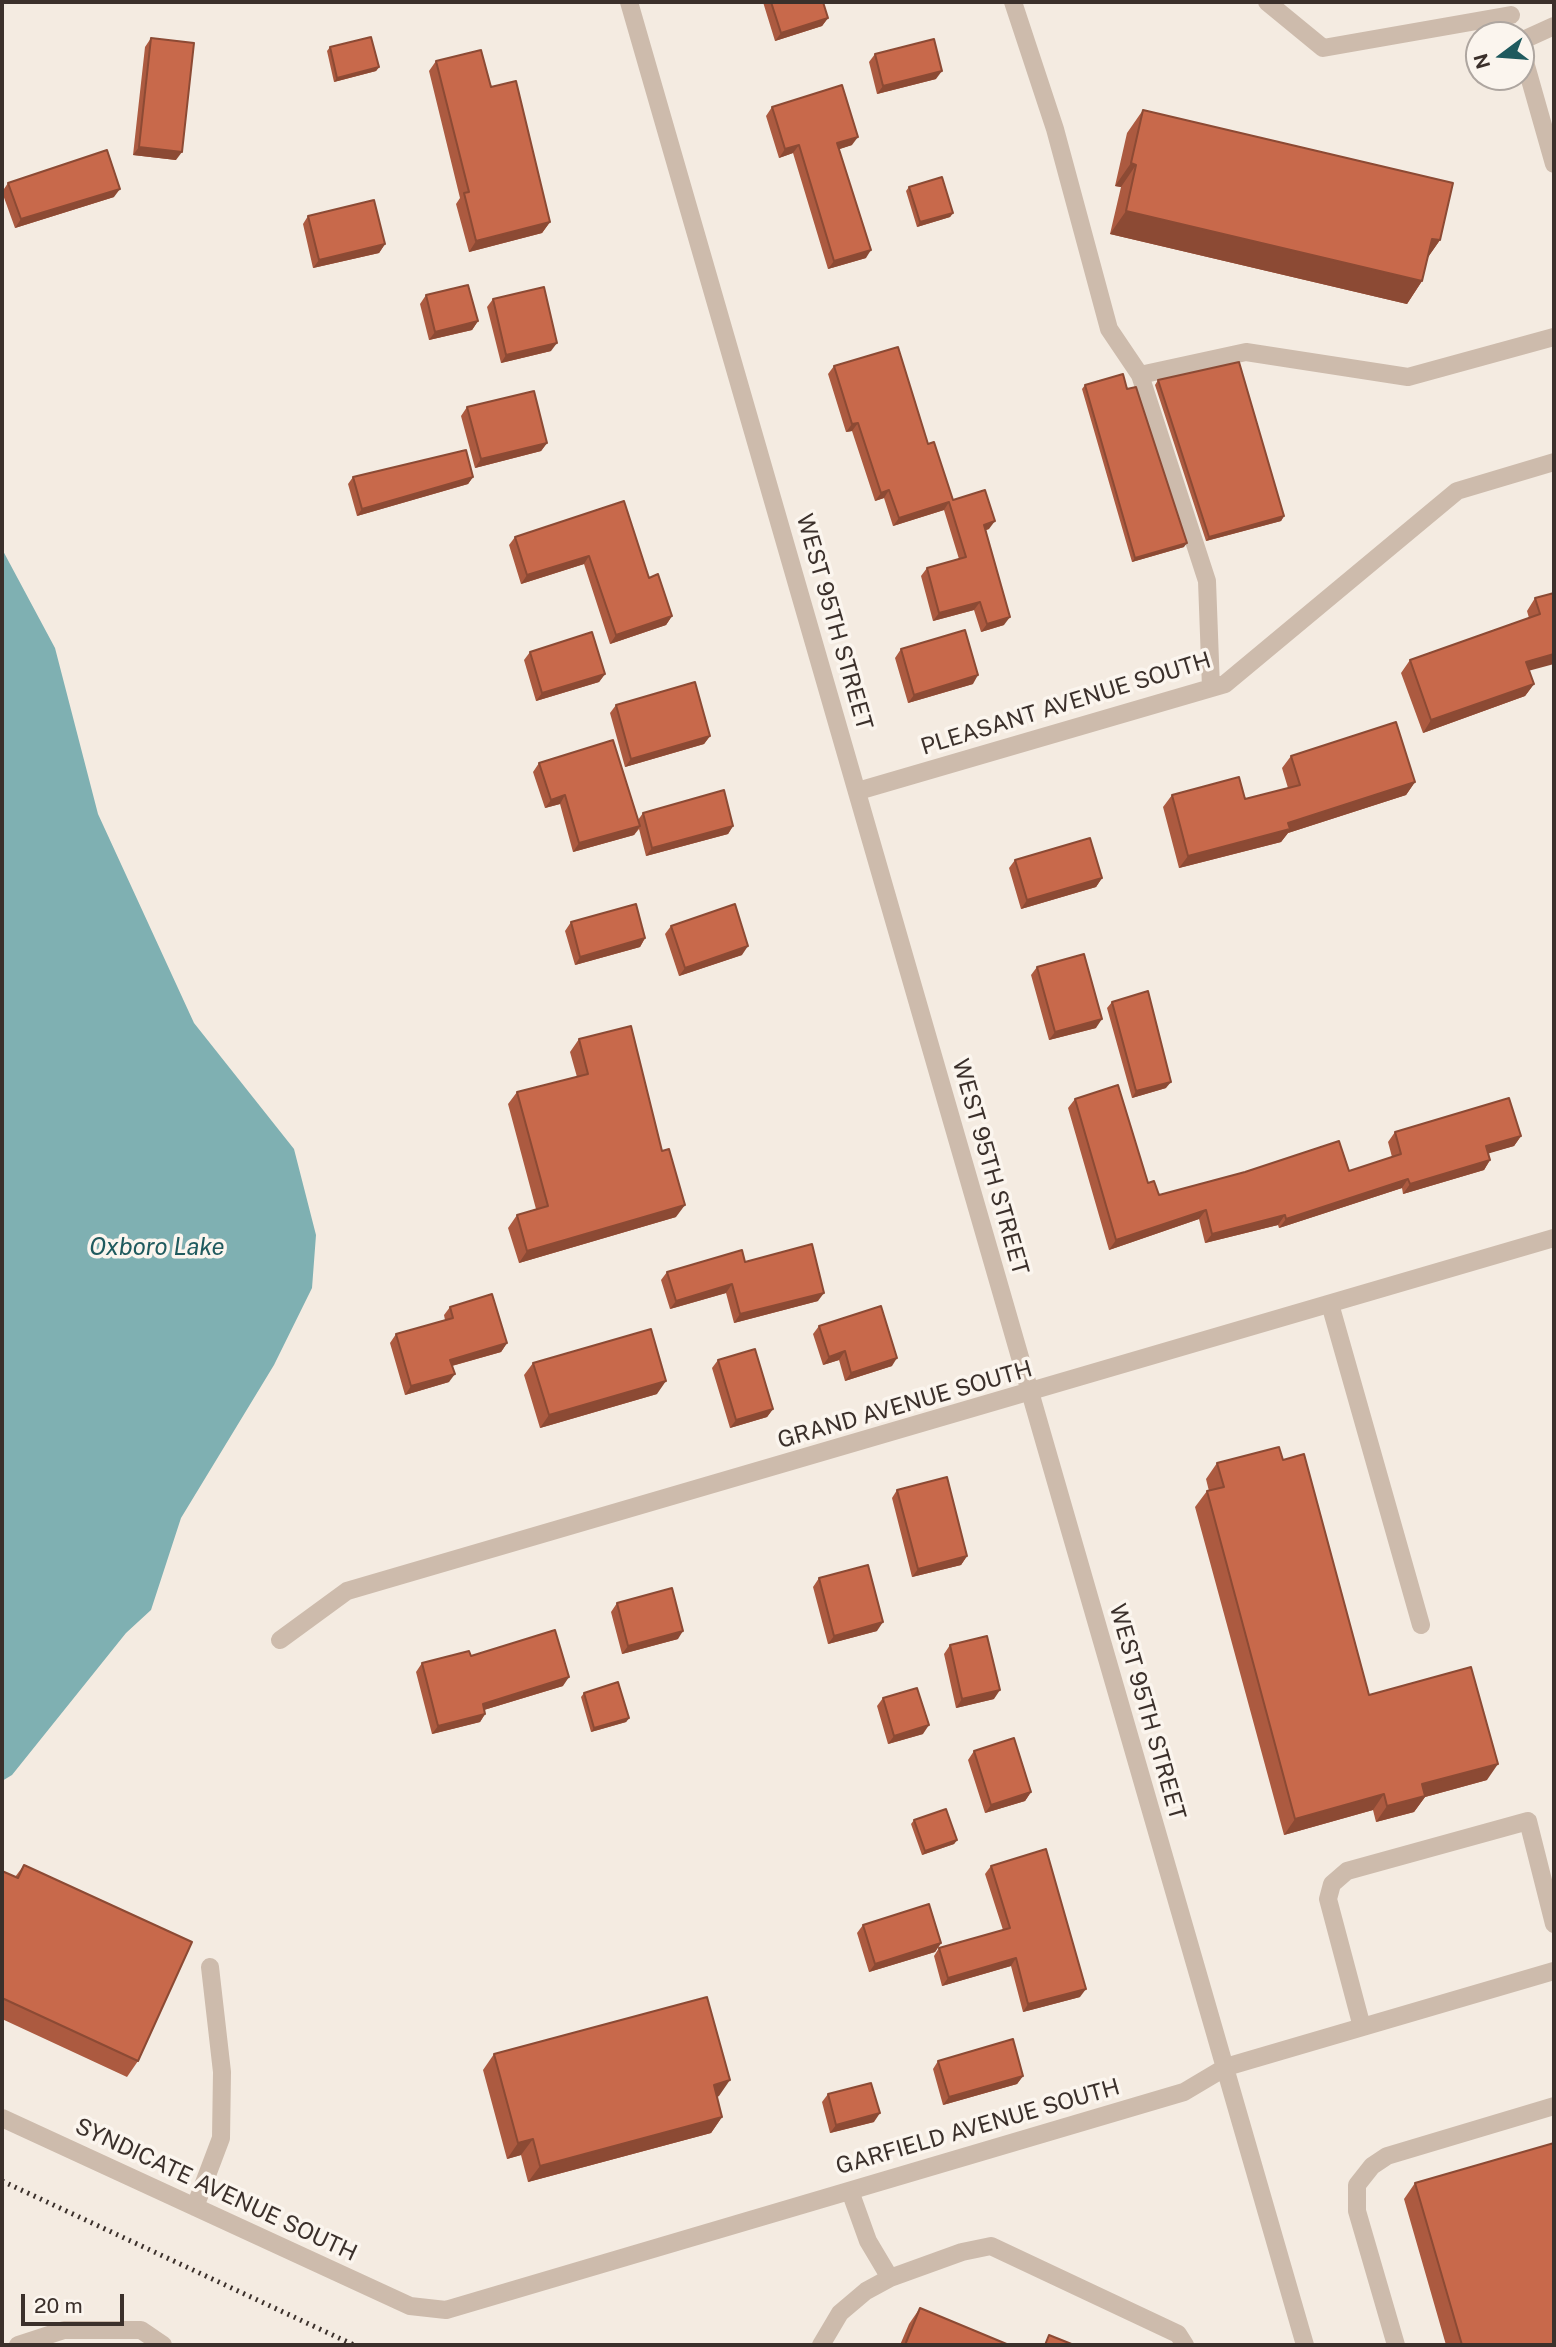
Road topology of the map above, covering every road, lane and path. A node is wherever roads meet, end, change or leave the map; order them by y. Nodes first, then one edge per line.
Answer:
1 (629, 2) edge
2 (1013, 2) edge
3 (1267, 2) edge
4 (1510, 8) edge
5 (1554, 26) edge
6 (1535, 35) edge
7 (1533, 91) edge
8 (1554, 164) edge
9 (1554, 337) edge
10 (1140, 375) junction
11 (1554, 462) edge
12 (1211, 688) junction
13 (858, 791) junction
14 (1554, 1238) edge
15 (1330, 1304) junction
16 (1028, 1394) junction
17 (1420, 1625) dead end
18 (281, 1640) dead end
19 (1554, 1924) edge
20 (210, 1967) dead end
21 (1554, 1971) edge
22 (1362, 2026) junction
23 (1226, 2067) junction
24 (1554, 2106) edge
25 (2, 2118) edge
26 (850, 2190) junction
27 (195, 2207) junction
28 (890, 2278) junction
29 (410, 2306) joint
30 (18, 2345) edge
31 (163, 2345) edge
32 (821, 2345) edge
33 (1185, 2345) edge
34 (1305, 2345) edge
35 (1396, 2345) edge

1 - 13 street, WEST 95TH STREET
2 - 10 street
3 - 4 street
5 - 6 street
7 - 8 street
9 - 10 street
10 - 12 street
11 - 12 street, PLEASANT AVENUE SOUTH
12 - 13 street, PLEASANT AVENUE SOUTH
13 - 16 street, WEST 95TH STREET
14 - 15 street, GRAND AVENUE SOUTH
15 - 16 street, GRAND AVENUE SOUTH
15 - 17 street
16 - 18 street, GRAND AVENUE SOUTH
16 - 23 street, WEST 95TH STREET
19 - 22 street
20 - 27 street
21 - 22 street, GARFIELD AVENUE SOUTH
22 - 23 street, GARFIELD AVENUE SOUTH
23 - 26 street, GARFIELD AVENUE SOUTH
23 - 34 street, WEST 95TH STREET
24 - 35 street
25 - 27 street, SYNDICATE AVENUE SOUTH
26 - 28 street
26 - 29 street, GARFIELD AVENUE SOUTH
27 - 29 street, SYNDICATE AVENUE SOUTH
28 - 32 street
28 - 33 street
30 - 31 street

